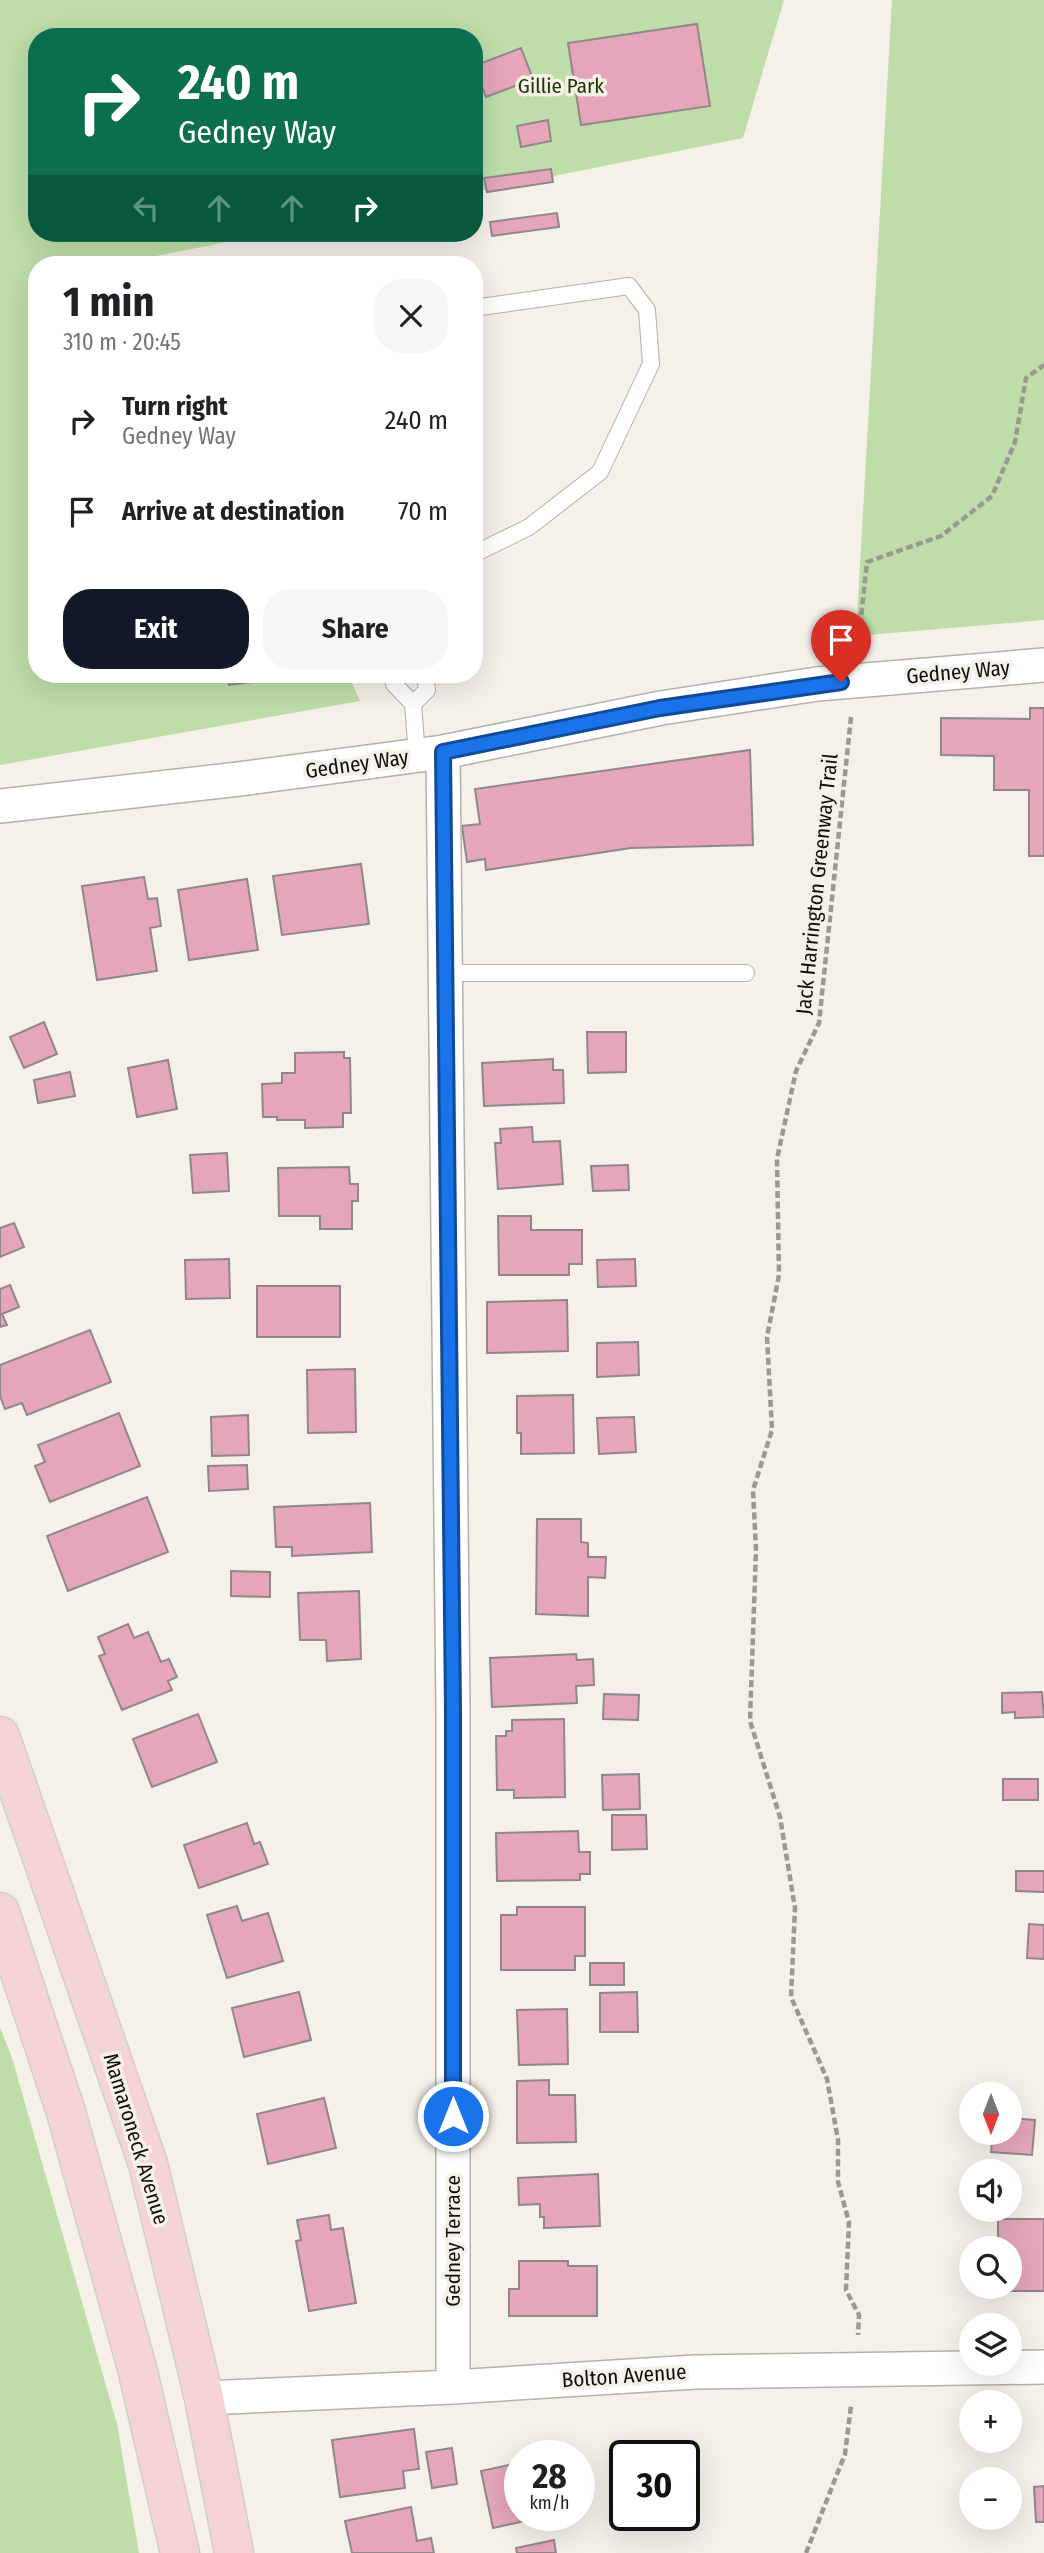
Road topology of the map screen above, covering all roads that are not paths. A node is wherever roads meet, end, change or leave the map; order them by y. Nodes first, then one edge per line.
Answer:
1 (483, 307) edge
2 (483, 550) edge
3 (1044, 665) edge
4 (394, 683) edge
5 (426, 683) edge
6 (413, 704) junction
7 (430, 754) junction
8 (0, 806) edge
9 (446, 973) junction
10 (746, 973) dead end
11 (0, 1735) edge
12 (0, 1912) edge
13 (1044, 2367) edge
14 (453, 2387) junction
15 (204, 2398) junction
16 (180, 2553) edge
17 (233, 2553) edge

1 - 2 lane
3 - 7 street, Gedney Way, bridge
4 - 6 lane
5 - 6 lane
6 - 7 lane
7 - 8 street, Gedney Way
7 - 9 street, Gedney Terrace
9 - 10 lane
9 - 14 street, Gedney Terrace
11 - 15 main road, Mamaroneck Avenue
12 - 16 main road
13 - 14 street, Bolton Avenue
14 - 15 street, Bolton Avenue
15 - 17 main road, Mamaroneck Avenue

